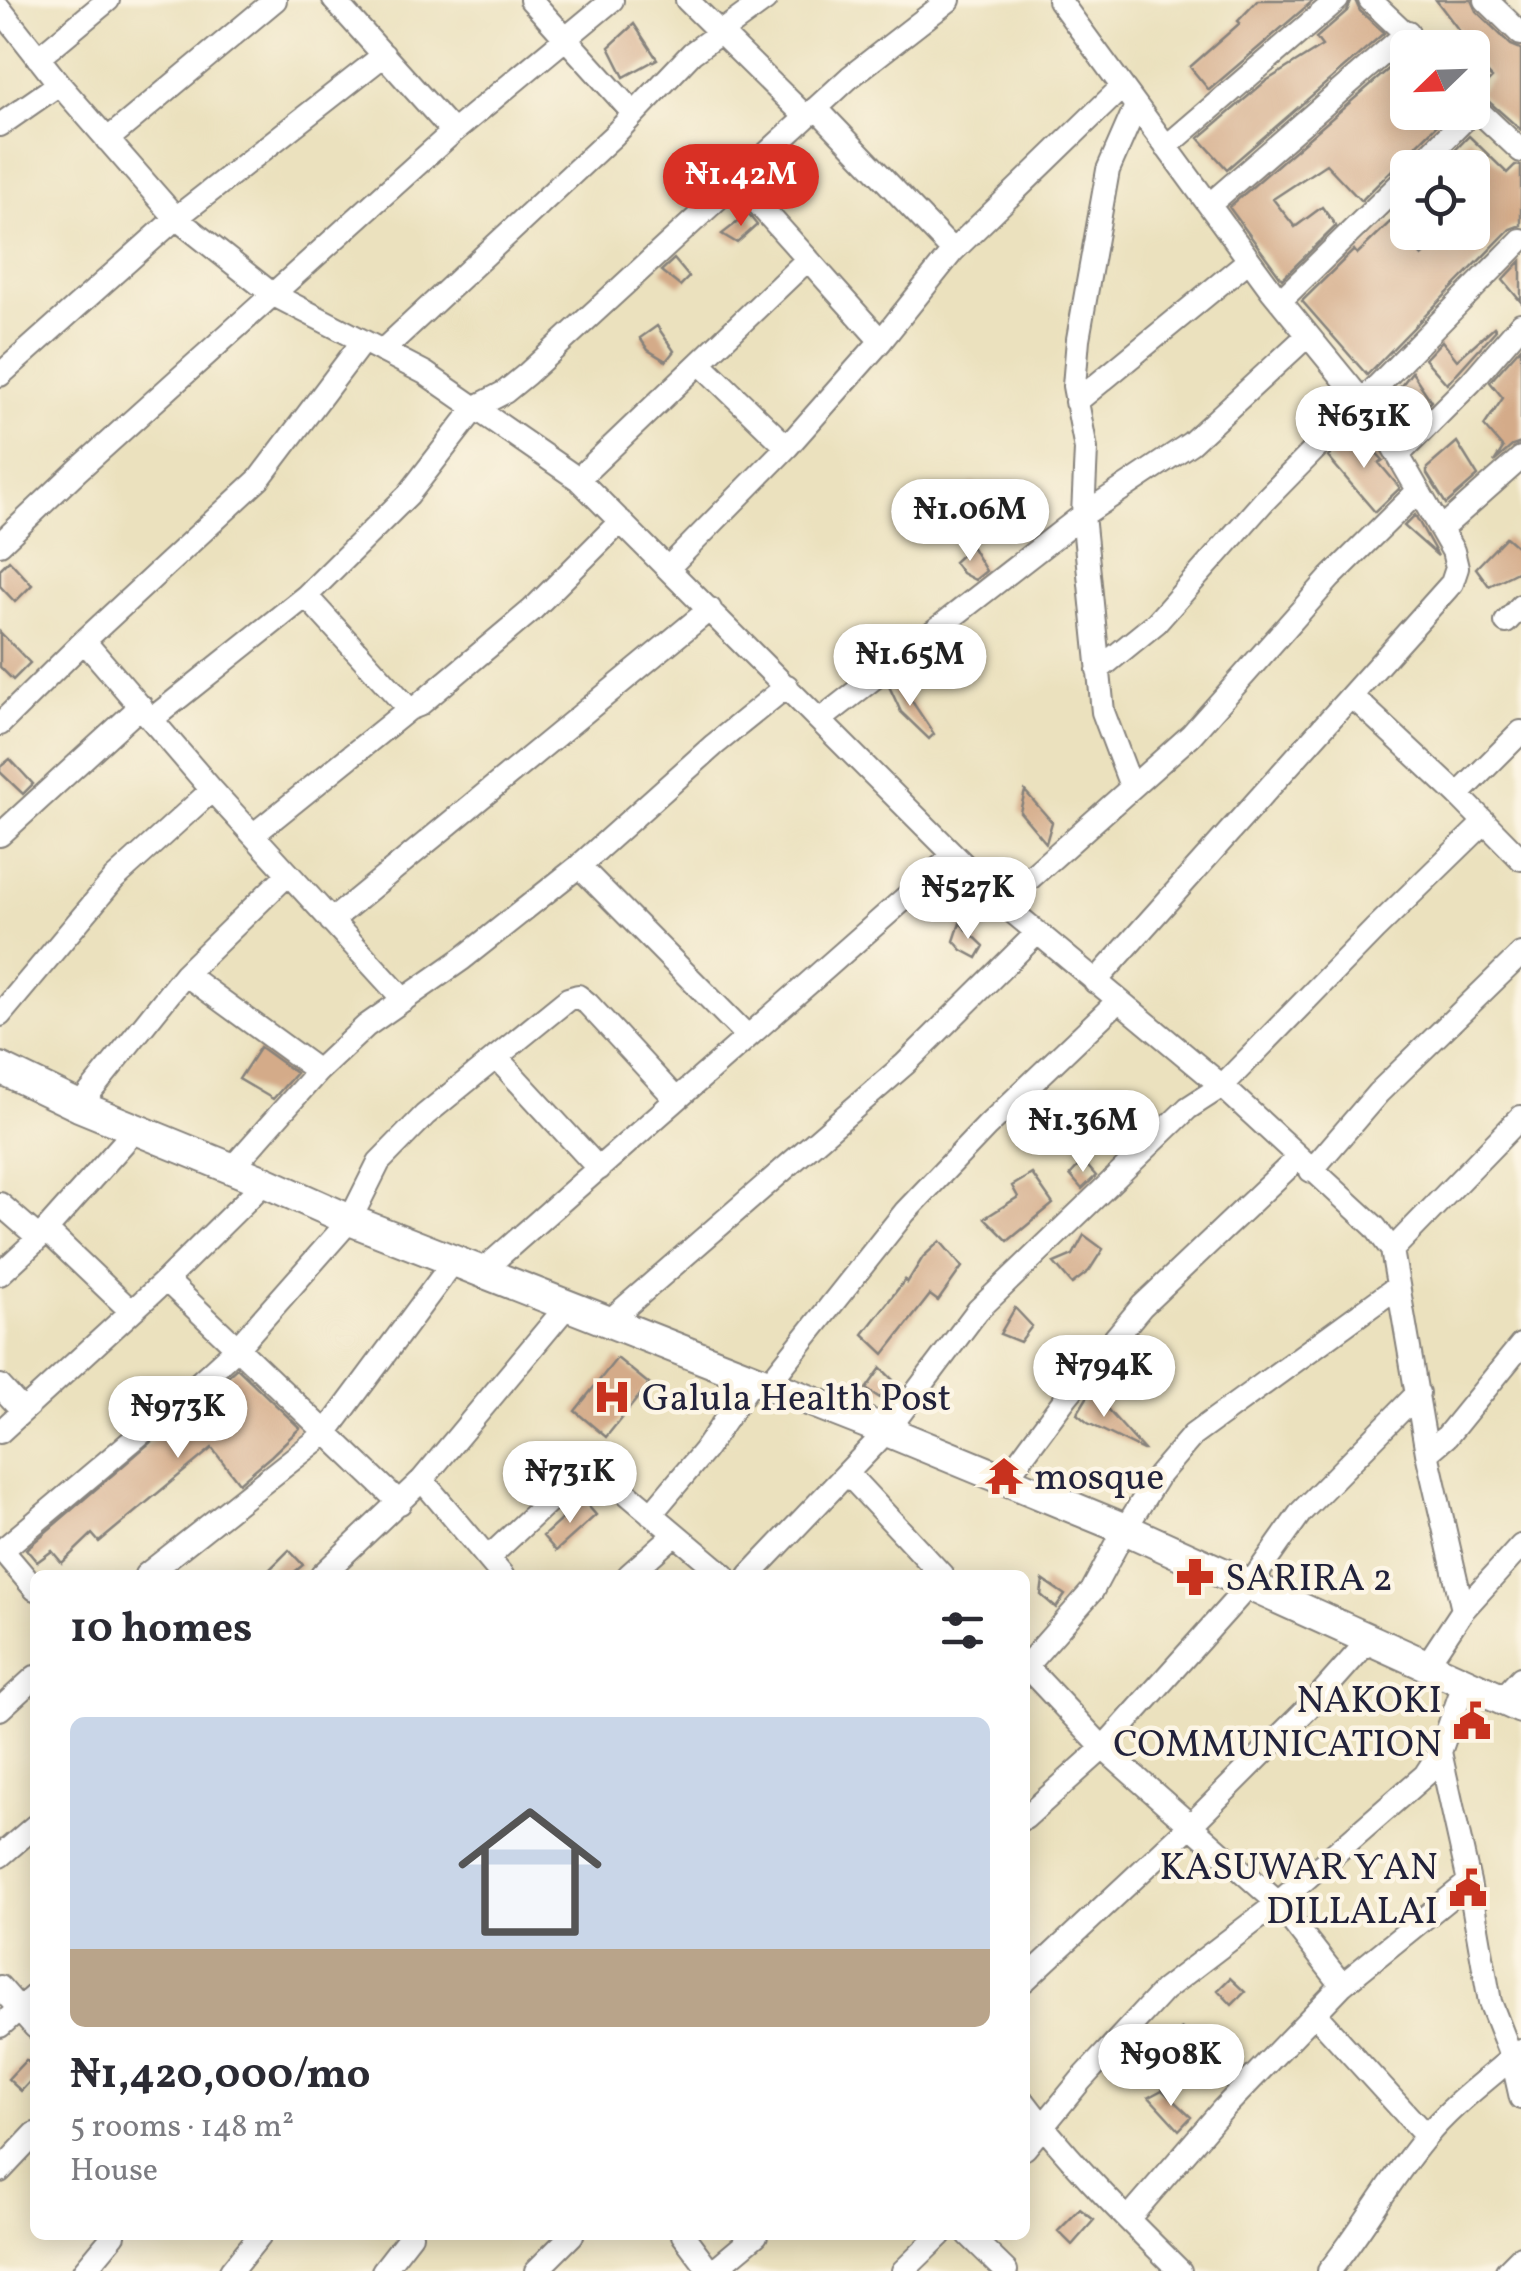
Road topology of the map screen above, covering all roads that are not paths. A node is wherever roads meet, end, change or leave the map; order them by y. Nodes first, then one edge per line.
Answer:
1 (108, 0) edge
2 (276, 0) edge
3 (334, 0) edge
4 (531, 0) edge
5 (612, 0) edge
6 (687, 0) edge
7 (765, 0) edge
8 (949, 0) edge
9 (1059, 0) edge
10 (1337, 0) edge
11 (1370, 0) edge
12 (1488, 1) edge
13 (0, 9) edge
14 (1403, 30) edge
15 (720, 34) junction
16 (1521, 34) edge
17 (566, 40) junction
18 (384, 55) junction
19 (38, 58) junction
20 (1390, 59) edge
21 (59, 84) junction
22 (1129, 96) junction
23 (811, 112) junction
24 (634, 114) junction
25 (1490, 124) edge
26 (0, 125) edge
27 (1453, 130) edge
28 (453, 132) junction
29 (107, 140) junction
30 (1166, 146) junction
31 (1433, 150) edge
32 (1521, 151) edge
33 (737, 180) junction
34 (1390, 194) edge
35 (1209, 205) junction
36 (176, 218) junction
37 (1521, 240) edge
38 (953, 251) junction
39 (808, 259) junction
40 (1250, 260) junction
41 (272, 294) junction
42 (1280, 301) junction
43 (1521, 324) edge
44 (1308, 335) junction
45 (881, 341) junction
46 (373, 346) junction
47 (700, 363) junction
48 (0, 376) edge
49 (1076, 402) junction
50 (1364, 403) junction
51 (476, 407) junction
52 (787, 446) junction
53 (1398, 455) junction
54 (1521, 458) edge
55 (578, 478) junction
56 (1418, 490) junction
57 (1082, 515) junction
58 (621, 522) junction
59 (1441, 530) junction
60 (0, 544) edge
61 (668, 566) junction
62 (306, 596) junction
63 (710, 609) junction
64 (84, 641) junction
65 (1098, 670) junction
66 (786, 686) junction
67 (1353, 697) junction
68 (409, 709) junction
69 (147, 712) junction
70 (820, 720) junction
71 (0, 724) edge
72 (1521, 732) edge
73 (1131, 786) junction
74 (212, 790) junction
75 (1458, 794) junction
76 (1485, 822) junction
77 (0, 835) edge
78 (253, 836) junction
79 (954, 855) junction
80 (1521, 859) edge
81 (579, 866) junction
82 (288, 874) junction
83 (1002, 904) junction
84 (331, 921) junction
85 (1037, 933) junction
86 (1521, 954) edge
87 (185, 974) junction
88 (1095, 982) junction
89 (404, 1000) junction
90 (1118, 1001) junction
91 (0, 1015) edge
92 (747, 1036) junction
93 (496, 1057) junction
94 (318, 1072) junction
95 (5, 1080) edge
96 (1222, 1086) junction
97 (676, 1098) junction
98 (79, 1106) junction
99 (1521, 1117) edge
100 (136, 1129) junction
101 (1304, 1165) junction
102 (232, 1168) junction
103 (599, 1169) junction
104 (265, 1182) junction
105 (0, 1204) edge
106 (350, 1220) junction
107 (42, 1234) junction
108 (1392, 1250) junction
109 (468, 1267) junction
110 (0, 1274) edge
111 (166, 1280) junction
112 (1398, 1287) junction
113 (567, 1306) junction
114 (132, 1311) junction
115 (608, 1322) junction
116 (1521, 1344) edge
117 (237, 1348) junction
118 (759, 1384) junction
119 (0, 1386) edge
120 (1418, 1393) junction
121 (24, 1411) junction
122 (0, 1432) edge
123 (326, 1432) junction
124 (886, 1432) junction
125 (1426, 1453) junction
126 (847, 1473) junction
127 (422, 1480) junction
128 (1005, 1480) junction
129 (400, 1503) junction
130 (651, 1514) junction
131 (1125, 1529) junction
132 (675, 1534) junction
133 (1521, 1546) edge
134 (1, 1551) edge
135 (495, 1567) edge
136 (152, 1570) edge
137 (327, 1570) edge
138 (635, 1570) edge
139 (718, 1570) edge
140 (762, 1570) edge
141 (937, 1570) edge
142 (30, 1583) edge
143 (1250, 1584) junction
144 (1462, 1610) junction
145 (1370, 1640) junction
146 (1030, 1661) edge
147 (1426, 1666) junction
148 (1030, 1669) edge
149 (30, 1682) edge
150 (1464, 1684) junction
151 (1514, 1696) edge
152 (0, 1709) edge
153 (1102, 1748) junction
154 (1440, 1752) junction
155 (1030, 1813) edge
156 (1192, 1824) junction
157 (30, 1830) edge
158 (0, 1856) edge
159 (1469, 1882) junction
160 (1278, 1903) junction
161 (1030, 1975) edge
162 (1342, 1985) junction
163 (0, 1987) edge
164 (30, 2010) edge
165 (1315, 2014) junction
166 (0, 2026) edge
167 (1517, 2054) edge
168 (1521, 2098) edge
169 (1030, 2110) edge
170 (1044, 2128) junction
171 (1426, 2136) junction
172 (30, 2139) edge
173 (1030, 2143) edge
174 (0, 2171) edge
175 (1128, 2219) junction
176 (110, 2240) edge
177 (256, 2240) edge
178 (407, 2240) edge
179 (567, 2240) edge
180 (687, 2240) edge
181 (750, 2240) edge
182 (935, 2240) edge
183 (973, 2240) edge
184 (1521, 2257) edge
185 (84, 2271) edge
186 (231, 2271) edge
187 (384, 2271) edge
188 (536, 2271) edge
189 (712, 2271) edge
190 (903, 2271) edge
191 (1006, 2271) edge
192 (1180, 2271) edge
193 (1328, 2271) edge
194 (1507, 2271) edge

1 - 19 street
2 - 29 street
3 - 18 street
4 - 17 street
5 - 17 street
6 - 15 street
7 - 15 street
8 - 23 street
9 - 22 street
10 - 30 street
11 - 14 street
12 - 16 street
13 - 19 street
15 - 23 street
15 - 24 street
17 - 24 street
17 - 28 street
18 - 28 street
18 - 36 street
19 - 21 street
20 - 35 street
21 - 26 street
21 - 29 street
22 - 30 street
22 - 38 street
22 - 49 street
23 - 33 street
23 - 38 street
24 - 46 street
25 - 32 street
27 - 31 street
28 - 41 street
29 - 36 street
30 - 35 street
33 - 39 street
33 - 51 street
34 - 42 street
35 - 40 street
36 - 41 street
36 - 48 street
37 - 50 street
38 - 45 street
39 - 45 street
39 - 47 street
40 - 42 street
40 - 49 street
41 - 46 street
41 - 60 street
42 - 44 street
43 - 53 street
44 - 50 street
44 - 57 street
45 - 52 street
46 - 51 street
46 - 64 street
47 - 52 street
47 - 55 street
49 - 57 street
50 - 53 street
50 - 65 street
51 - 55 street
51 - 62 street
52 - 61 street
53 - 56 street
54 - 59 street
55 - 58 street
56 - 59 street
56 - 73 street
57 - 65 street
57 - 70 street
58 - 61 street
58 - 68 street
59 - 67 street
61 - 63 street
62 - 68 street
62 - 69 street
63 - 66 street
63 - 84 street
64 - 69 street
64 - 71 street
65 - 73 street
66 - 70 street
66 - 81 street
67 - 75 street
67 - 88 street
68 - 78 street
69 - 74 street
69 - 77 street
70 - 79 street
72 - 75 street
73 - 83 street
74 - 78 street
74 - 91 street
75 - 76 street
76 - 80 street
76 - 96 street
78 - 82 street
79 - 83 street
79 - 92 street
81 - 89 street
81 - 92 street
82 - 84 street
82 - 87 street
83 - 85 street
84 - 89 street
85 - 88 street
85 - 115 street
86 - 101 street
87 - 94 street
87 - 98 street
88 - 90 street
89 - 94 street
90 - 96 street
90 - 118 street
92 - 97 street
93 - 97 street
93 - 103 street
93 - 106 street
94 - 102 street
95 - 98 street
96 - 101 street
96 - 124 street
97 - 103 street
98 - 100 street
99 - 108 street
100 - 102 street
100 - 107 street
101 - 108 street
101 - 128 street
102 - 104 street
103 - 109 street
104 - 106 street
104 - 111 street
105 - 107 street
106 - 109 street
106 - 117 street
107 - 110 street
107 - 114 street
108 - 112 street
109 - 113 street
109 - 123 street
111 - 114 street
111 - 117 street
112 - 120 street
112 - 131 street
113 - 115 street
113 - 127 street
114 - 121 street
115 - 118 street
116 - 125 street
117 - 123 street
117 - 134 street
118 - 124 street
118 - 130 street
119 - 121 street
120 - 125 street
120 - 143 street
121 - 122 street
123 - 129 street
123 - 136 street
124 - 126 street
124 - 128 street
125 - 144 street
126 - 140 street
126 - 141 street
127 - 129 street
127 - 135 street
128 - 131 street
129 - 137 street
130 - 132 street
130 - 135 street
131 - 143 street
131 - 146 street
132 - 138 street
132 - 139 street
133 - 144 street
134 - 142 street
143 - 145 street
143 - 153 street
144 - 147 street
145 - 147 street
145 - 156 street
147 - 150 street
148 - 153 street
149 - 152 street
150 - 151 street
150 - 154 street
153 - 155 street
153 - 156 street
154 - 159 street
154 - 160 street
156 - 160 street
156 - 161 street
157 - 158 street
159 - 162 street
159 - 167 street
160 - 162 street
160 - 170 street
162 - 165 street
163 - 164 street
164 - 166 street
165 - 171 street
165 - 175 street
167 - 168 street
167 - 171 street
169 - 170 street
170 - 173 street
170 - 175 street
171 - 193 street
172 - 174 street
175 - 192 street
176 - 185 street
177 - 186 street
178 - 187 street
179 - 188 street
180 - 189 street
181 - 189 street
182 - 190 street
183 - 191 street
184 - 194 street

